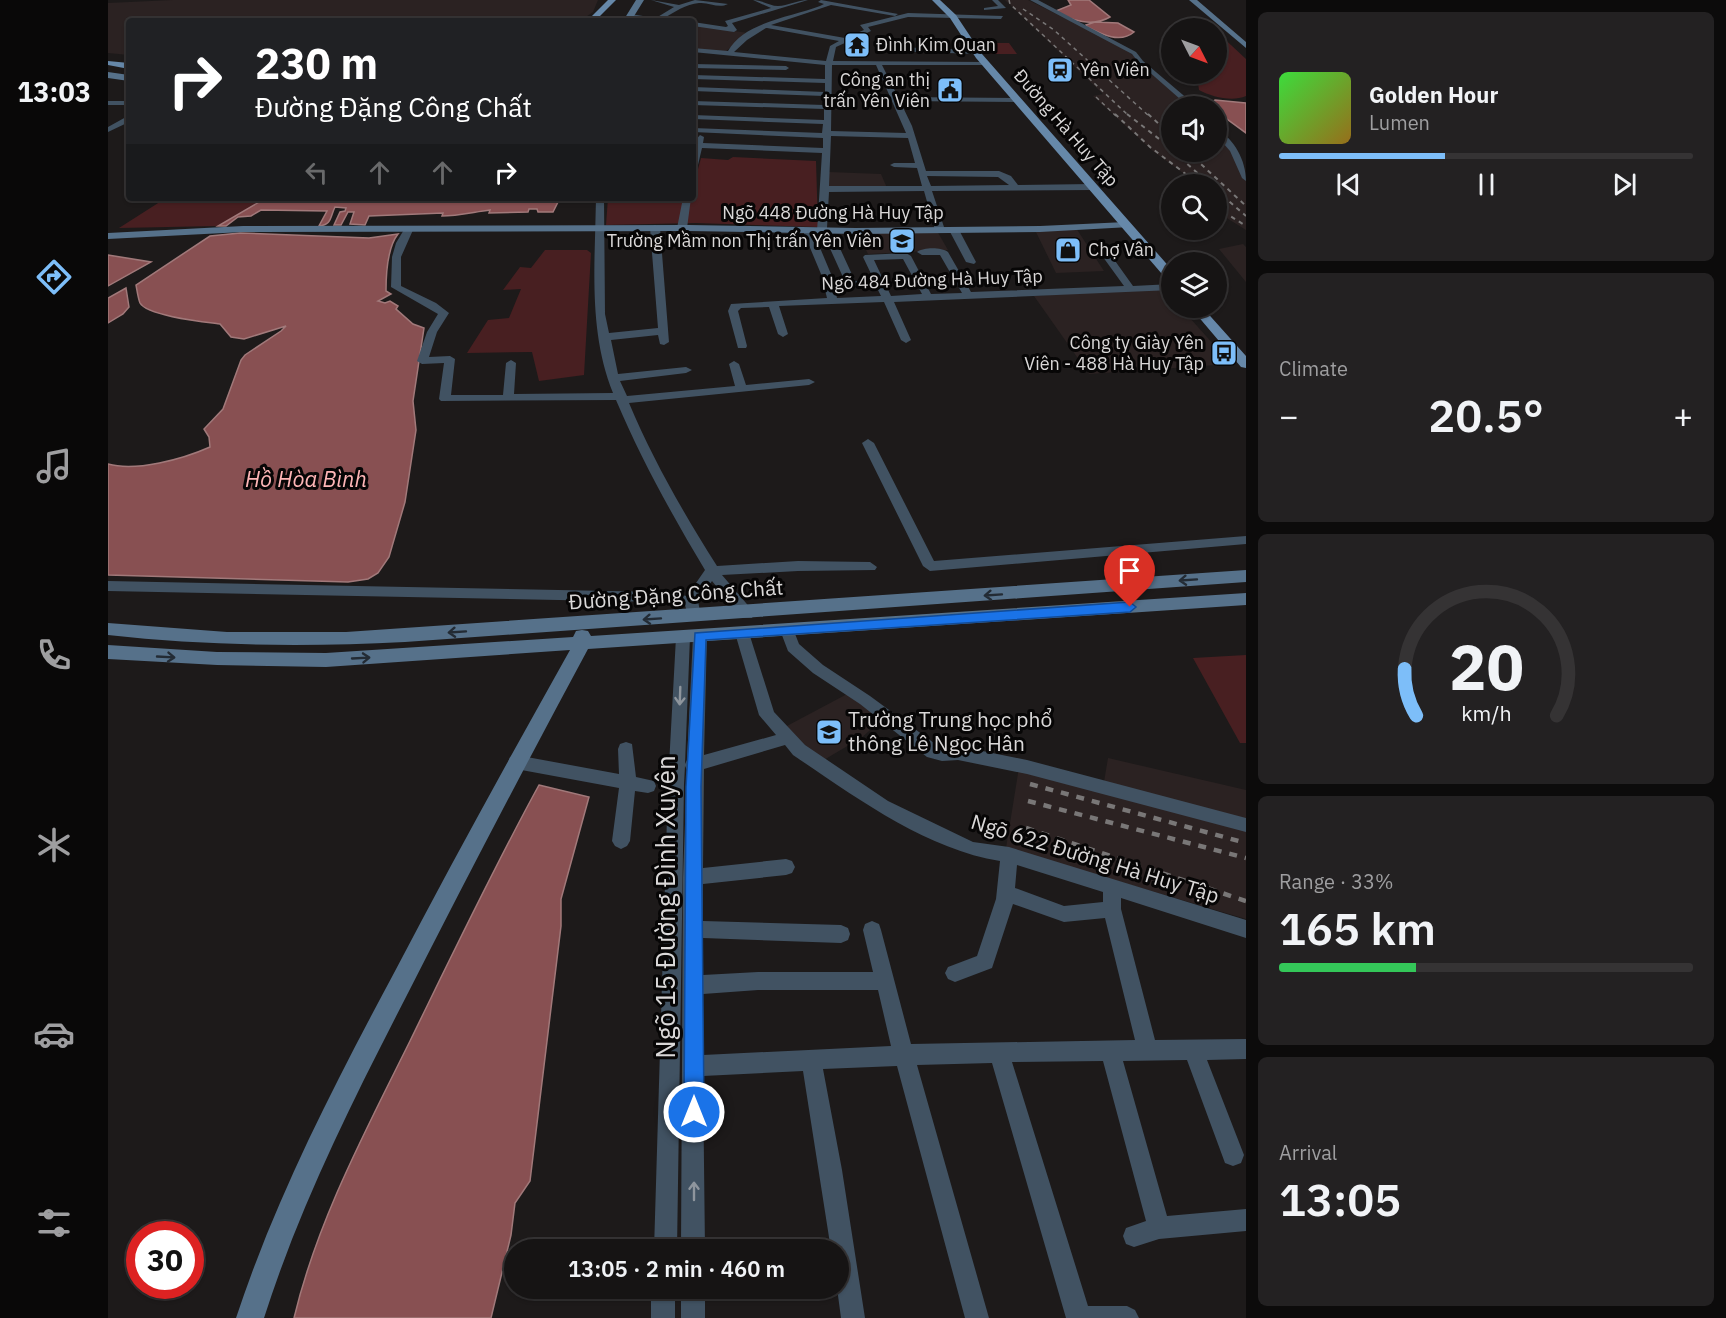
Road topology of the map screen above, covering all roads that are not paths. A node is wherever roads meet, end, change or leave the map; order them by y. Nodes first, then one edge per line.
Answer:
1 (612, 0) edge
2 (640, 0) edge
3 (653, 0) edge
4 (756, 0) edge
5 (805, 0) edge
6 (813, 0) edge
7 (936, 0) edge
8 (995, 0) edge
9 (1033, 0) edge
10 (1193, 0) edge
11 (1202, 0) edge
12 (706, 1) edge
13 (725, 4) dead end
14 (829, 4) junction
15 (680, 7) junction
16 (774, 7) junction
17 (602, 11) junction
18 (950, 14) junction
19 (1002, 16) dead end
20 (594, 18) edge
21 (602, 18) edge
22 (628, 18) edge
23 (661, 18) edge
24 (742, 18) junction
25 (903, 18) junction
26 (696, 24) edge
27 (767, 25) junction
28 (727, 29) junction
29 (752, 33) junction
30 (889, 37) dead end
31 (1246, 37) edge
32 (844, 40) junction
33 (1246, 46) edge
34 (696, 50) edge
35 (976, 52) junction
36 (731, 54) junction
37 (108, 63) edge
38 (878, 63) junction
39 (985, 63) junction
40 (126, 66) edge
41 (696, 66) edge
42 (715, 66) junction
43 (828, 66) junction
44 (108, 75) edge
45 (696, 77) edge
46 (126, 78) edge
47 (712, 78) junction
48 (828, 81) junction
49 (696, 89) edge
50 (711, 90) junction
51 (827, 94) junction
52 (1180, 96) edge
53 (895, 99) junction
54 (1017, 100) junction
55 (108, 103) edge
56 (126, 103) edge
57 (696, 103) edge
58 (707, 104) junction
59 (827, 107) junction
60 (696, 117) edge
61 (704, 117) junction
62 (126, 121) edge
63 (826, 122) junction
64 (108, 130) edge
65 (697, 130) edge
66 (826, 135) junction
67 (910, 136) junction
68 (1227, 143) edge
69 (696, 145) edge
70 (826, 151) junction
71 (1234, 152) junction
72 (1246, 153) edge
73 (988, 161) dead end
74 (894, 165) dead end
75 (921, 169) junction
76 (999, 174) junction
77 (1246, 178) edge
78 (1016, 188) junction
79 (1093, 188) junction
80 (825, 189) junction
81 (927, 190) junction
82 (600, 201) edge
83 (686, 201) edge
84 (1126, 225) junction
85 (655, 228) junction
86 (682, 228) junction
87 (599, 229) junction
88 (408, 230) junction
89 (940, 230) junction
90 (954, 230) junction
91 (808, 231) junction
92 (825, 231) junction
93 (108, 236) edge
94 (1100, 246) dead end
95 (921, 252) dead end
96 (971, 262) dead end
97 (1161, 265) edge
98 (879, 283) junction
99 (1161, 287) edge
100 (1130, 288) junction
101 (968, 295) junction
102 (928, 297) junction
103 (886, 299) junction
104 (833, 301) junction
105 (773, 303) junction
106 (1206, 318) edge
107 (783, 334) dead end
108 (605, 337) junction
109 (906, 340) dead end
110 (742, 346) dead end
111 (511, 363) dead end
112 (734, 364) dead end
113 (1246, 364) edge
114 (686, 370) dead end
115 (613, 378) junction
116 (809, 382) dead end
117 (742, 390) junction
118 (508, 398) junction
119 (622, 398) junction
120 (868, 443) dead end
121 (1246, 540) edge
122 (870, 567) dead end
123 (712, 571) junction
124 (1246, 576) edge
125 (108, 586) edge
126 (1246, 599) edge
127 (693, 609) junction
128 (797, 610) junction
129 (747, 614) junction
130 (108, 629) edge
131 (795, 630) junction
132 (742, 633) junction
133 (582, 634) junction
134 (691, 637) junction
135 (108, 652) edge
136 (788, 738) junction
137 (626, 749) dead end
138 (516, 762) junction
139 (693, 765) junction
140 (628, 783) junction
141 (648, 786) dead end
142 (1246, 825) edge
143 (621, 841) dead end
144 (1009, 855) junction
145 (786, 867) dead end
146 (692, 877) junction
147 (1112, 886) junction
148 (1005, 893) junction
149 (683, 908) junction
150 (1112, 909) junction
151 (692, 928) junction
152 (1246, 929) edge
153 (872, 930) dead end
154 (841, 933) dead end
155 (956, 973) dead end
156 (885, 981) junction
157 (693, 985) junction
158 (1246, 1049) edge
159 (1148, 1050) junction
160 (1193, 1050) junction
161 (1110, 1051) junction
162 (999, 1052) junction
163 (904, 1055) junction
164 (811, 1059) junction
165 (694, 1066) junction
166 (1233, 1155) dead end
167 (1246, 1220) edge
168 (1159, 1228) junction
169 (1134, 1236) dead end
170 (665, 1239) edge
171 (693, 1239) edge
172 (663, 1299) edge
173 (693, 1299) edge
174 (1079, 1317) edge
175 (250, 1318) edge
176 (663, 1318) edge
177 (693, 1318) edge
178 (853, 1318) edge
179 (978, 1318) edge
180 (1127, 1318) edge

1 - 17 main road
2 - 3 street
2 - 22 street
3 - 15 street
4 - 16 street
5 - 16 street
6 - 14 street
7 - 18 main road, Đường Hà Huy Tập
8 - 18 street
9 - 52 street
10 - 33 street
11 - 31 street
12 - 13 street
12 - 15 street
14 - 25 street
14 - 27 street
15 - 23 street
16 - 24 street
17 - 20 main road
17 - 21 main road
18 - 19 street
18 - 25 street
18 - 35 main road, Đường Hà Huy Tập
24 - 27 street
24 - 28 street
25 - 32 street
26 - 28 street
27 - 29 street
27 - 32 street
28 - 29 street
29 - 36 street
30 - 35 street
32 - 43 street
34 - 36 street
35 - 39 main road, Đường Hà Huy Tập
36 - 43 street
37 - 40 main road
38 - 39 street
38 - 43 street
38 - 53 street
39 - 54 main road, Đường Hà Huy Tập
41 - 42 street
42 - 43 street
42 - 47 street
43 - 48 street
44 - 46 street
45 - 47 street
47 - 48 street
47 - 50 street
48 - 51 street
49 - 50 street
50 - 51 street
50 - 58 street
51 - 59 street
53 - 54 street
53 - 67 street
54 - 79 main road, Đường Hà Huy Tập
55 - 56 street
57 - 58 street
58 - 59 street
58 - 61 street
59 - 63 street
60 - 61 street
61 - 63 street
61 - 65 street
62 - 64 street
63 - 66 street
65 - 66 street
66 - 67 street
66 - 70 street
67 - 75 street
68 - 71 street
69 - 70 street
70 - 80 street
71 - 72 street
71 - 77 street
73 - 76 street
74 - 75 street
75 - 76 street
75 - 81 street
76 - 78 street
78 - 79 street
78 - 81 street
79 - 84 main road, Đường Hà Huy Tập
80 - 81 street
80 - 92 street
81 - 89 street
82 - 87 street
83 - 86 street
84 - 90 street, Ngõ 448 Đường Hà Huy Tập
84 - 97 main road, Đường Hà Huy Tập
85 - 86 street, Ngõ 448 Đường Hà Huy Tập
85 - 87 street, Ngõ 448 Đường Hà Huy Tập
85 - 108 street
86 - 91 street, Ngõ 448 Đường Hà Huy Tập
87 - 88 street, Ngõ 448 Đường Hà Huy Tập
87 - 108 street
88 - 93 street, Ngõ 448 Đường Hà Huy Tập
88 - 118 street
89 - 90 street, Ngõ 448 Đường Hà Huy Tập
89 - 92 street, Ngõ 448 Đường Hà Huy Tập
90 - 96 street
91 - 92 street, Ngõ 448 Đường Hà Huy Tập
91 - 104 street
92 - 98 street
94 - 100 street
95 - 101 street
98 - 102 street
98 - 103 street
99 - 100 street, Ngõ 484 Đường Hà Huy Tập
100 - 101 street, Ngõ 484 Đường Hà Huy Tập
101 - 102 street, Ngõ 484 Đường Hà Huy Tập
102 - 103 street, Ngõ 484 Đường Hà Huy Tập
103 - 104 street, Ngõ 484 Đường Hà Huy Tập
103 - 109 street
104 - 105 street, Ngõ 484 Đường Hà Huy Tập
105 - 107 street
105 - 110 street, Ngõ 484 Đường Hà Huy Tập
106 - 113 main road
108 - 115 street
111 - 118 street
112 - 117 street
114 - 115 street
115 - 119 street
116 - 117 street
117 - 119 street
118 - 119 street
119 - 123 street
120 - 121 street
122 - 123 street
123 - 127 street
123 - 129 street
124 -> 128 street, Đường Đặng Công Chất
125 - 127 street
126 - 131 street, Đường Đặng Công Chất
127 - 129 street, Đường Đặng Công Chất
127 -> 133 street, Đường Đặng Công Chất
128 - 129 street, Đường Đặng Công Chất
128 - 131 street
133 -> 130 street, Đường Đặng Công Chất
131 - 132 street, Đường Đặng Công Chất
131 - 142 street
132 - 134 street, Đường Đặng Công Chất
132 - 136 street, Ngõ 622 Đường Hà Huy Tập
133 - 134 street, Đường Đặng Công Chất
135 -> 133 street, Đường Đặng Công Chất
133 - 138 street
134 - 139 street, Ngõ 15 Đường Đình Xuyên
134 -> 149 street, Ngõ 15 Đường Đình Xuyên
136 - 139 street
136 - 144 street, Ngõ 622 Đường Hà Huy Tập
137 - 140 street
138 - 140 street
138 - 175 street
139 - 146 street, Ngõ 15 Đường Đình Xuyên
140 - 141 street
140 - 143 street
144 - 147 street, Ngõ 622 Đường Hà Huy Tập
144 - 148 street
145 - 146 street
146 - 149 street, Ngõ 15 Đường Đình Xuyên
147 - 150 street
147 - 152 street, Ngõ 622 Đường Hà Huy Tập
148 - 150 street
148 - 155 street
149 - 151 street, Ngõ 15 Đường Đình Xuyên
149 - 170 street, Ngõ 15 Đường Đình Xuyên
150 - 159 street
151 - 154 street
151 - 157 street, Ngõ 15 Đường Đình Xuyên
153 - 156 street
156 - 157 street
156 - 163 street
157 - 165 street, Ngõ 15 Đường Đình Xuyên
158 - 160 street
159 - 160 street
159 - 161 street
160 - 166 street
161 - 162 street
161 - 168 street
162 - 163 street
162 - 174 street
163 - 164 street
163 - 179 street
164 - 165 street
164 - 178 street
171 -> 165 street, Ngõ 15 Đường Đình Xuyên
167 - 168 street
168 - 169 street
172 - 176 street
173 - 177 street
174 - 180 street

